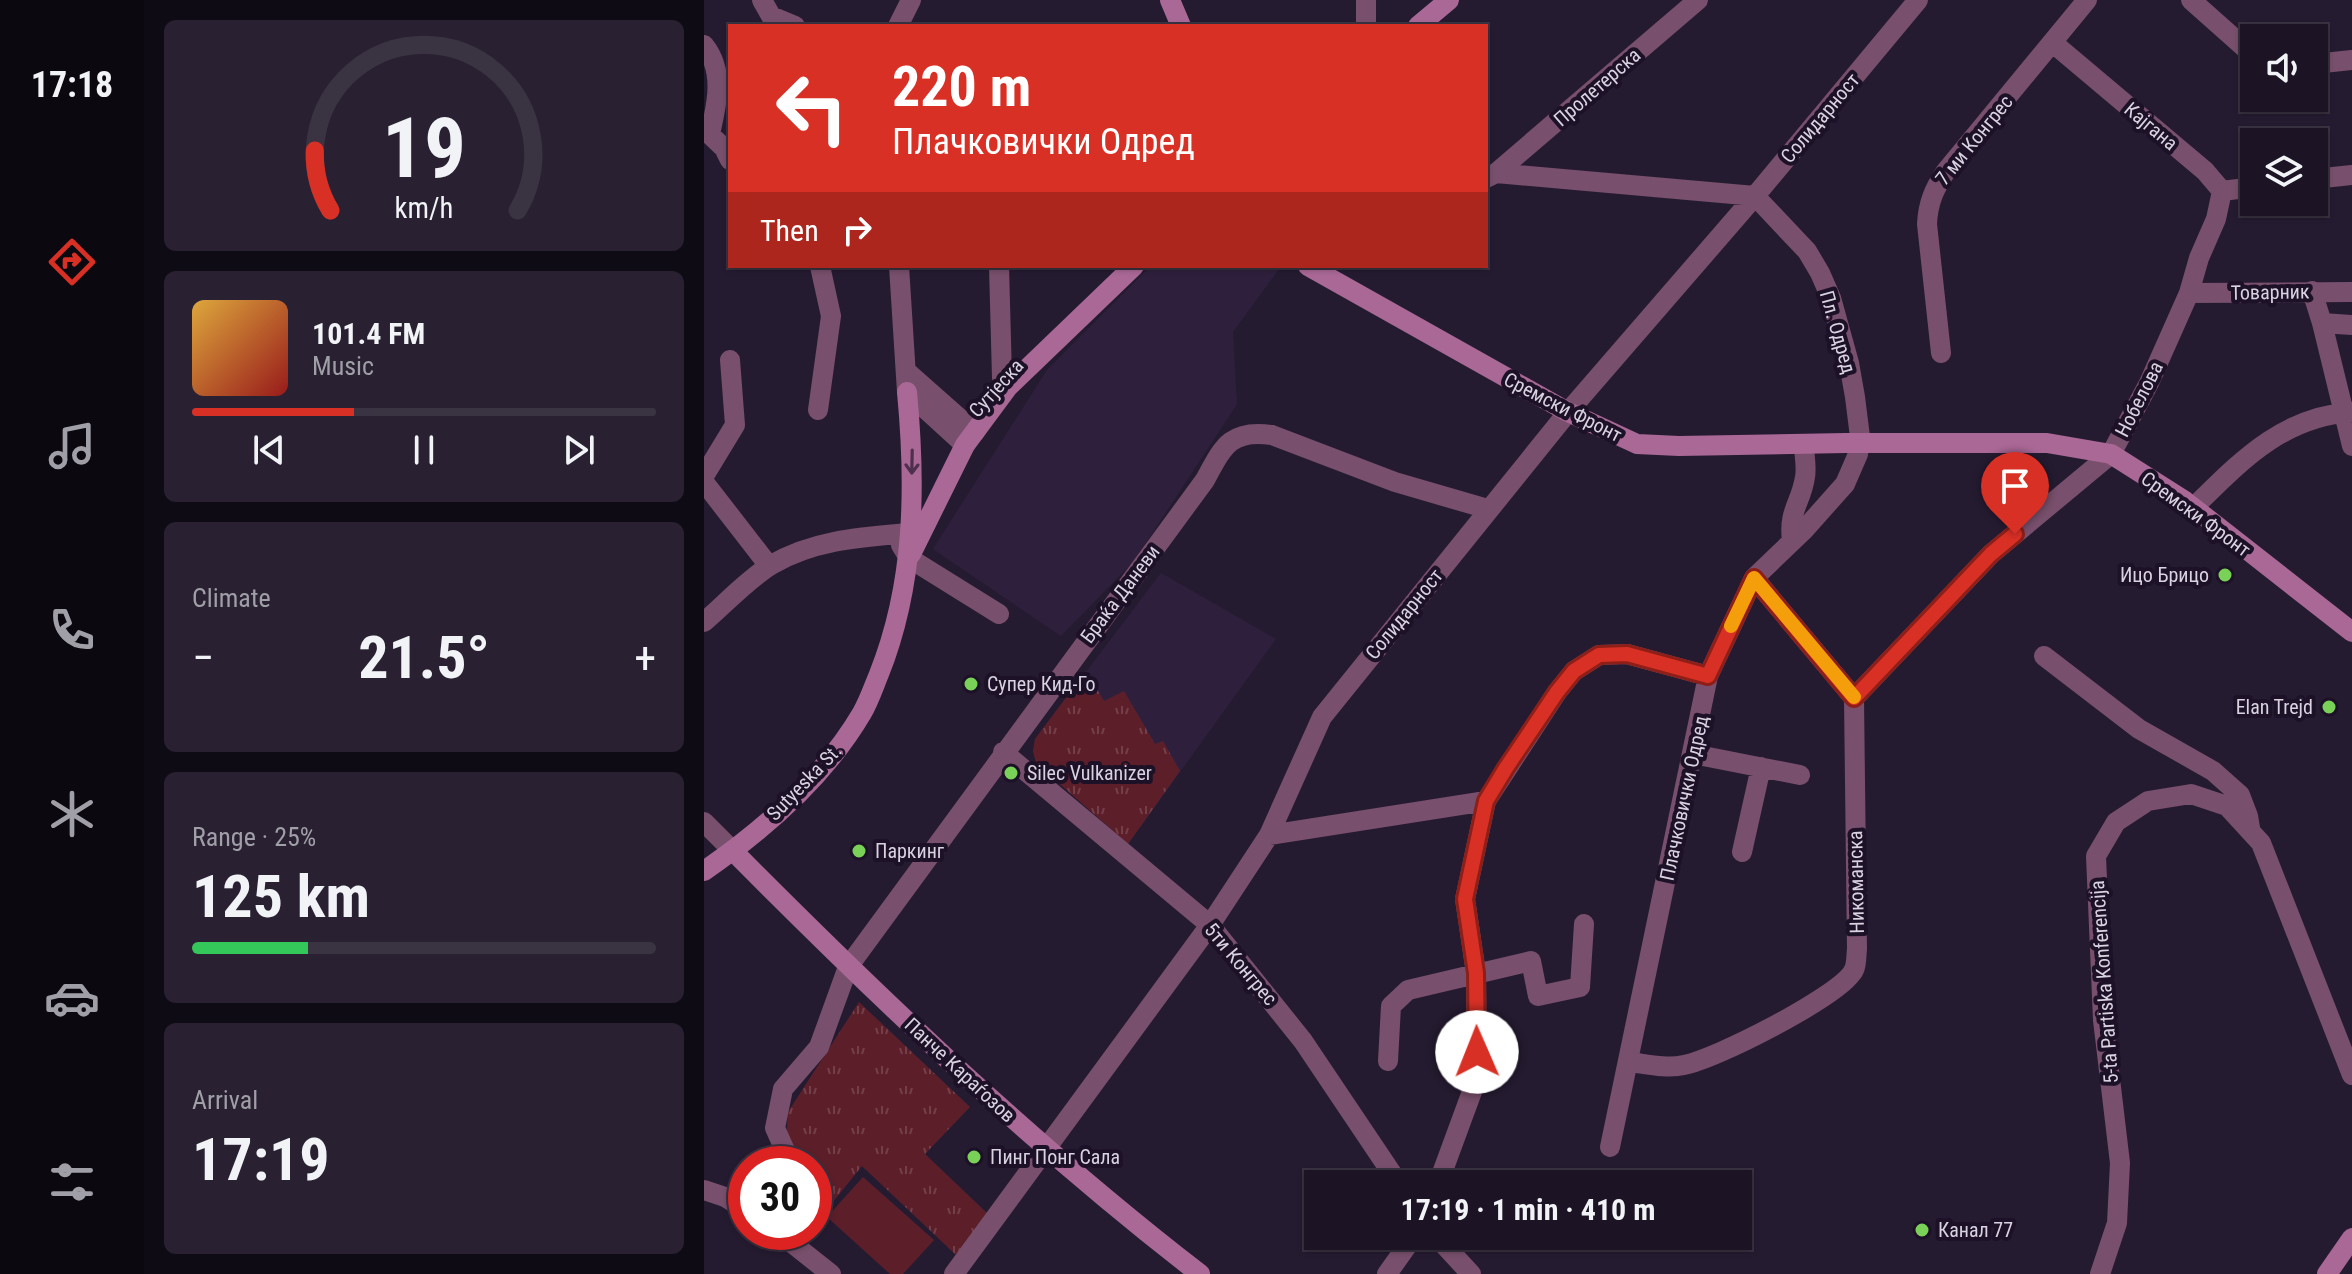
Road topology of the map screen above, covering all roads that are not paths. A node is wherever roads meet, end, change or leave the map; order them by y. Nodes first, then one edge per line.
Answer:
1 (762, 0) edge
2 (911, 0) edge
3 (1160, 0) edge
4 (1170, 0) edge
5 (1366, 0) edge
6 (1449, 0) edge
7 (1698, 0) edge
8 (1918, 0) edge
9 (2087, 0) edge
10 (2191, 0) edge
11 (2213, 7) edge
12 (790, 24) edge
13 (899, 24) edge
14 (1169, 24) edge
15 (1180, 24) edge
16 (1366, 24) edge
17 (1420, 24) edge
18 (2240, 39) edge
19 (2053, 43) junction
20 (704, 45) edge
21 (2352, 60) edge
22 (2328, 63) edge
23 (707, 132) edge
24 (728, 156) edge
25 (2352, 175) edge
26 (1491, 176) edge
27 (2328, 178) edge
28 (2240, 189) edge
29 (2222, 191) junction
30 (1755, 196) junction
31 (820, 268) edge
32 (899, 268) edge
33 (999, 268) edge
34 (1113, 268) edge
35 (1132, 268) edge
36 (1312, 268) edge
37 (2312, 291) junction
38 (2352, 292) edge
39 (2189, 293) junction
40 (2322, 323) junction
41 (2352, 325) edge
42 (1941, 353) dead end
43 (730, 360) dead end
44 (906, 371) junction
45 (1002, 378) junction
46 (907, 392) junction
47 (1855, 397) joint
48 (818, 410) dead end
49 (1568, 412) junction
50 (2348, 412) edge
51 (964, 434) junction
52 (1804, 444) junction
53 (2352, 446) edge
54 (2111, 454) junction
55 (704, 479) edge
56 (2193, 508) junction
57 (1488, 509) junction
58 (909, 533) junction
59 (884, 535) junction
60 (1792, 541) junction
61 (909, 558) junction
62 (769, 566) junction
63 (1754, 578) junction
64 (999, 614) dead end
65 (704, 622) edge
66 (2352, 632) edge
67 (2044, 656) dead end
68 (1708, 676) junction
69 (1854, 698) junction
70 (1003, 752) junction
71 (1693, 754) junction
72 (1761, 767) junction
73 (1800, 775) dead end
74 (1486, 801) junction
75 (704, 822) edge
76 (2251, 832) junction
77 (1269, 835) junction
78 (733, 851) junction
79 (1742, 852) dead end
80 (704, 871) edge
81 (1584, 924) dead end
82 (1210, 925) junction
83 (848, 967) junction
84 (1476, 973) junction
85 (1388, 1061) dead end
86 (1629, 1062) junction
87 (2352, 1075) edge
88 (783, 1146) edge
89 (1610, 1147) dead end
90 (1045, 1148) junction
91 (1390, 1170) edge
92 (1443, 1170) edge
93 (704, 1190) edge
94 (728, 1199) edge
95 (2352, 1238) edge
96 (801, 1250) edge
97 (1404, 1250) edge
98 (1449, 1250) edge
99 (831, 1274) edge
100 (954, 1274) edge
101 (1200, 1274) edge
102 (1387, 1274) edge
103 (1471, 1274) edge
104 (2100, 1274) edge
105 (2327, 1274) edge

1 - 12 street
2 - 13 street
3 - 14 street
4 - 15 street
5 - 16 street
6 - 17 street
7 - 26 street, Пролетерска
8 - 30 street, Солидарност
9 - 19 street, 7 ми Конгрес
10 - 11 street
11 - 18 street
19 - 29 street, Кајгана
19 - 42 street, 7 ми Конгрес
20 - 23 street
21 - 22 street
23 - 24 street
25 - 27 street
26 - 30 street, Пролетерска
28 - 29 street
29 - 39 street, Нобелова
30 - 47 street, Пл. Одред
30 - 49 street, Солидарност
31 - 48 street
32 - 44 street
33 - 45 street
34 - 45 street, Сутјеска
35 - 51 street, Сутјеска
36 - 49 street, Сремски Фронт
37 - 38 street, Товарник
37 - 39 street, Товарник
37 - 40 street
39 - 54 street, Нобелова
40 - 41 street
40 - 50 street
43 - 55 street
44 - 46 street
44 - 51 street
45 - 51 street, Сутјеска
46 - 51 street
46 -> 58 street, Sutyeska St.
47 - 60 street, Плачковички Одред
49 - 52 street, Сремски Фронт
49 - 57 street, Солидарност
50 - 53 street
50 - 56 street
51 - 58 street, Сутјеска
51 - 61 street
52 - 54 street, Сремски Фронт, bridge
52 - 60 street
54 - 56 street, Сремски Фронт
54 - 69 street, Нобелова
55 - 62 street
56 - 66 street, Сремски Фронт
57 - 70 street, Браќа Даневи
57 - 77 street, Солидарност
58 - 59 street
58 - 61 street, Sutyeska St.
59 - 61 street
59 - 62 street
60 - 63 street, Плачковички Одред
61 - 64 street
61 - 78 street, Sutyeska St.
62 - 65 street
63 - 68 street, Плачковички Одред
63 - 69 street
67 - 76 street
68 - 71 street, Плачковички Одред
68 - 74 street
69 - 86 street, Никоманска
70 - 82 street, 5ти Конгрес
70 - 83 street, Браќа Даневи
71 - 72 street
71 - 86 street, Плачковички Одред
72 - 73 street
72 - 79 street
74 - 77 street
74 - 84 street
75 - 78 street
76 - 87 street, 5-ta Partiska Konferencija
76 - 104 street, 5-ta Partiska Konferencija
77 - 82 street, Солидарност
78 - 80 street, Sutyeska St.
78 - 83 street, Панче Караѓозов
81 - 84 street
82 - 90 street, Солидарност
82 - 91 street, 5ти Конгрес
83 - 88 street, Браќа Даневи
83 - 90 street, Панче Караѓозов
84 - 85 street
84 - 92 street
86 - 89 street, Плачковички Одред
90 - 100 street, Солидарност
90 - 101 street, Панче Караѓозов
93 - 94 street
95 - 105 street
96 - 99 street
97 - 102 street
98 - 103 street

